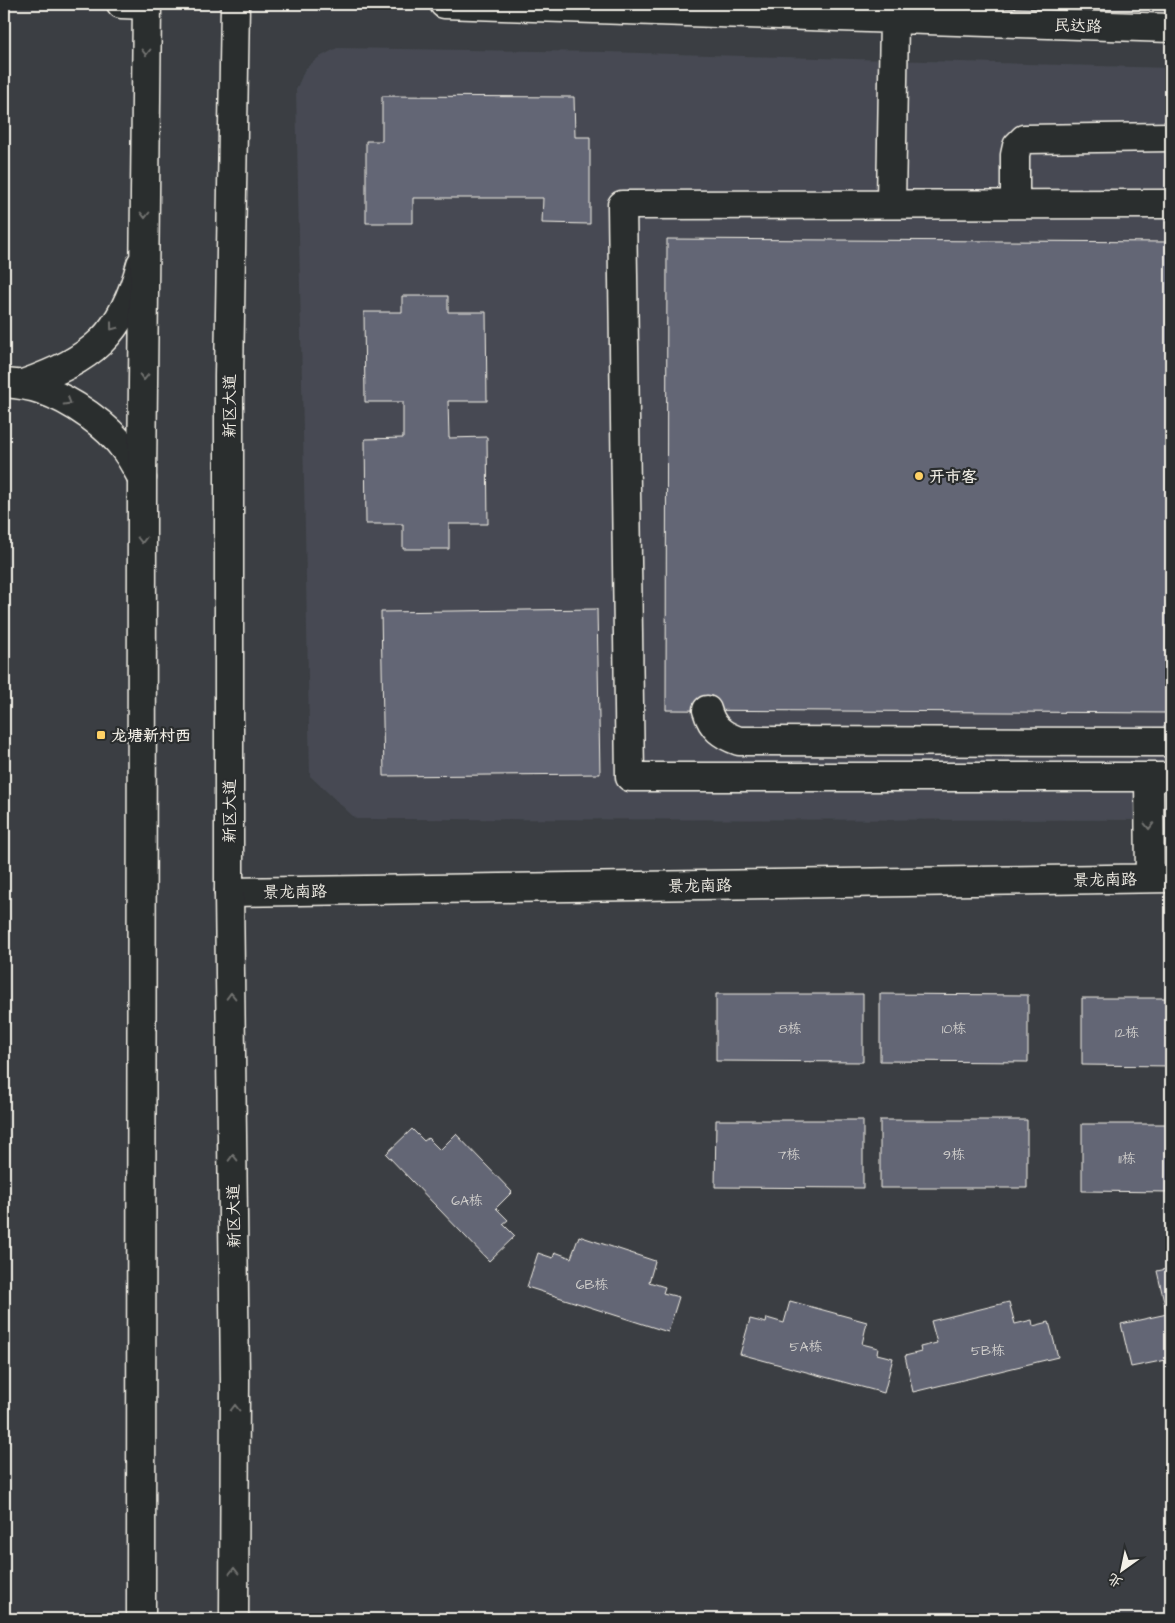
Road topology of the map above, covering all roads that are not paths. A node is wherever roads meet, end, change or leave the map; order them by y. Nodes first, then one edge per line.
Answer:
1 (138, 4) edge
2 (235, 4) edge
3 (444, 4) edge
4 (894, 19) junction
5 (1171, 28) edge
6 (1171, 137) edge
7 (891, 204) junction
8 (1015, 204) junction
9 (1171, 204) edge
10 (145, 250) junction
11 (14, 384) edge
12 (142, 478) junction
13 (707, 710) dead end
14 (1171, 742) edge
15 (1160, 777) edge
16 (1161, 878) edge
17 (229, 892) junction
18 (141, 1619) edge
19 (234, 1619) edge

1 -> 10 main road
2 - 17 main road, 新区大道
3 - 4 main road, 民达路
4 - 5 main road, 民达路
4 - 7 main road
6 - 8 main road
7 - 8 main road
7 - 15 main road
8 - 9 main road
10 -> 11 main road
10 -> 12 main road
11 -> 12 main road
12 -> 18 main road
13 - 14 main road
15 -> 16 main road
16 - 17 main road, 景龙南路
19 -> 17 main road, 新区大道

